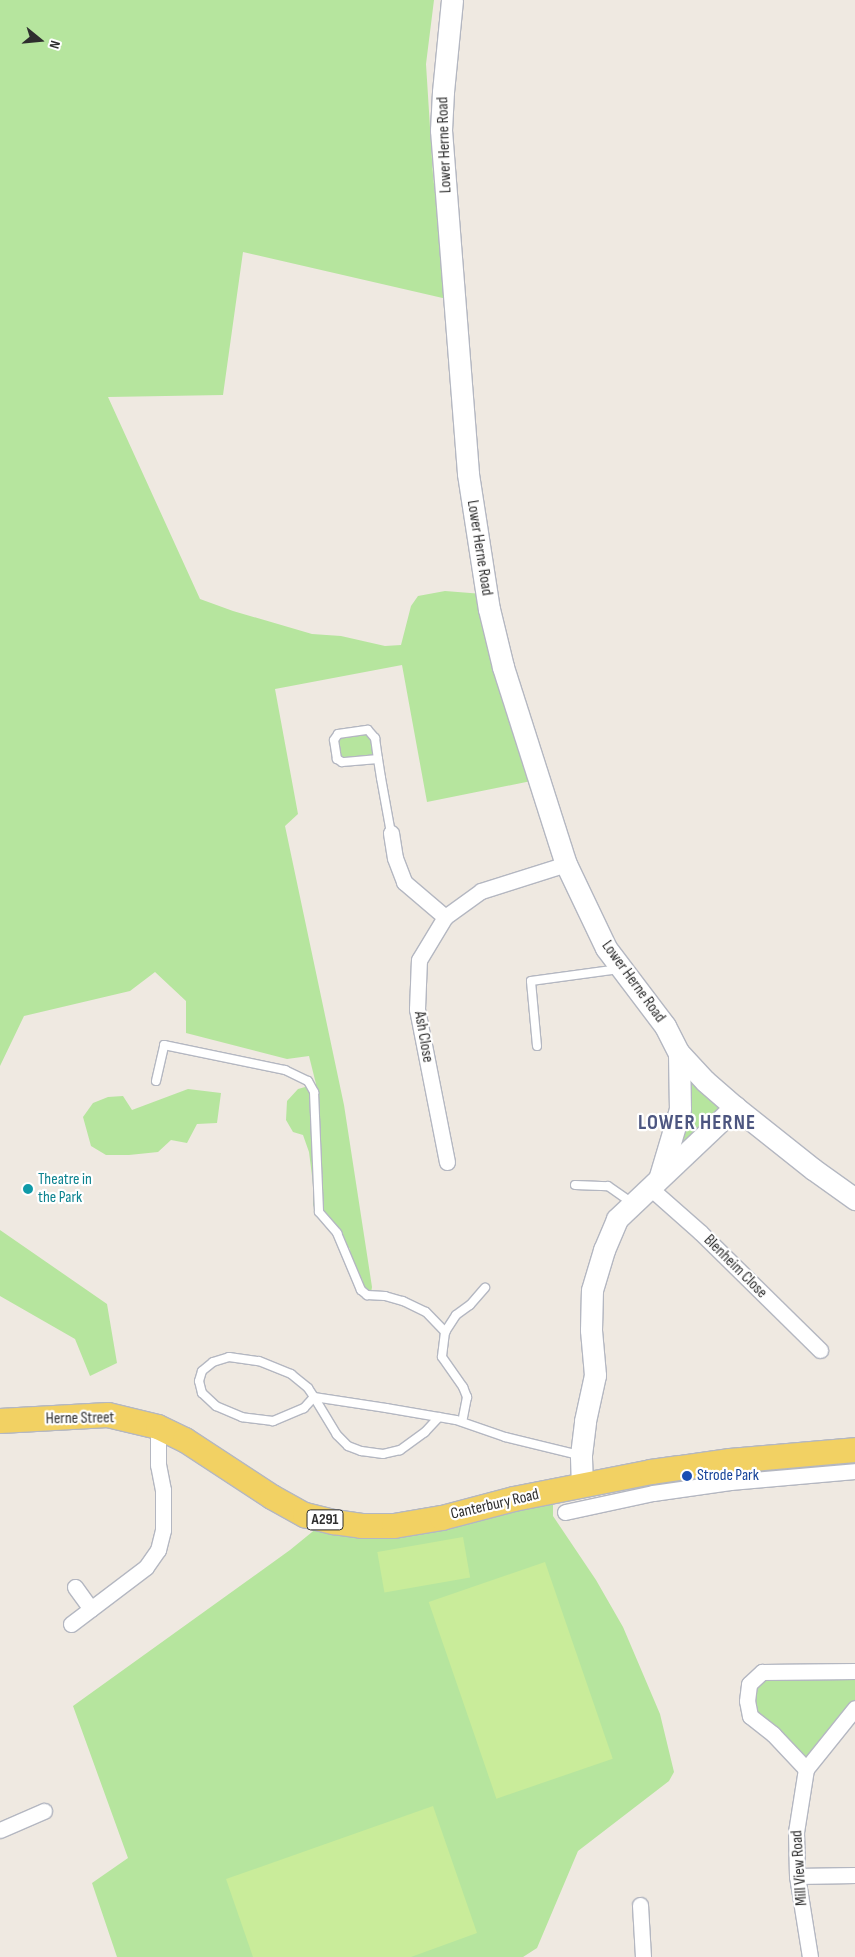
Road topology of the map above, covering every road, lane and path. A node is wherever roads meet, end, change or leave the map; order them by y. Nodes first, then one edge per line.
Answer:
1 (452, 0) edge
2 (378, 759) junction
3 (391, 834) joint
4 (566, 864) junction
5 (444, 917) junction
6 (619, 969) junction
7 (537, 1046) dead end
8 (680, 1053) junction
9 (156, 1081) dead end
10 (735, 1107) junction
11 (447, 1162) dead end
12 (654, 1181) junction
13 (576, 1184) dead end
14 (855, 1199) edge
15 (632, 1203) junction
16 (485, 1288) dead end
17 (444, 1332) junction
18 (820, 1350) dead end
19 (314, 1397) junction
20 (439, 1417) junction
21 (0, 1421) edge
22 (462, 1422) junction
23 (158, 1426) junction
24 (855, 1450) edge
25 (581, 1455) junction
26 (855, 1471) edge
27 (589, 1504) junction
28 (565, 1512) dead end
29 (75, 1587) dead end
30 (91, 1609) junction
31 (71, 1624) dead end
32 (855, 1671) edge
33 (855, 1708) edge
34 (806, 1769) junction
35 (44, 1811) dead end
36 (0, 1830) edge
37 (855, 1875) edge
38 (798, 1876) junction
39 (640, 1905) dead end
40 (643, 1957) edge
41 (810, 1957) edge

1 - 4 street, Lower Herne Road
2 - 2 lane
2 - 3 lane
3 - 5 street
4 - 5 street, Ash Close
4 - 6 street, Lower Herne Road
5 - 11 street, Ash Close
6 - 7 lane
6 - 8 street, Lower Herne Road
8 - 10 street, Lower Herne Road
8 - 12 street, Lower Herne Road
9 - 17 lane
10 - 12 street
10 - 14 street, Lower Herne Road
12 - 15 street
12 - 18 street, Blenheim Close
13 - 15 lane
15 - 25 street
16 - 17 lane
17 - 22 lane
19 - 19 lane
19 - 20 lane
19 - 20 lane
20 - 22 lane
21 - 23 main road, Herne Street / A291
22 - 25 lane
23 - 27 main road, Canterbury Road / A291
23 - 30 street
24 - 27 main road, Canterbury Road / A291
25 - 27 street
26 - 27 street, Canterbury Road
27 - 28 street, Canterbury Road
29 - 30 street
30 - 31 street
32 - 34 street
33 - 34 street, Mill View Road
34 - 38 street, Mill View Road
35 - 36 street
37 - 38 street
38 - 41 street, Mill View Road
39 - 40 street

